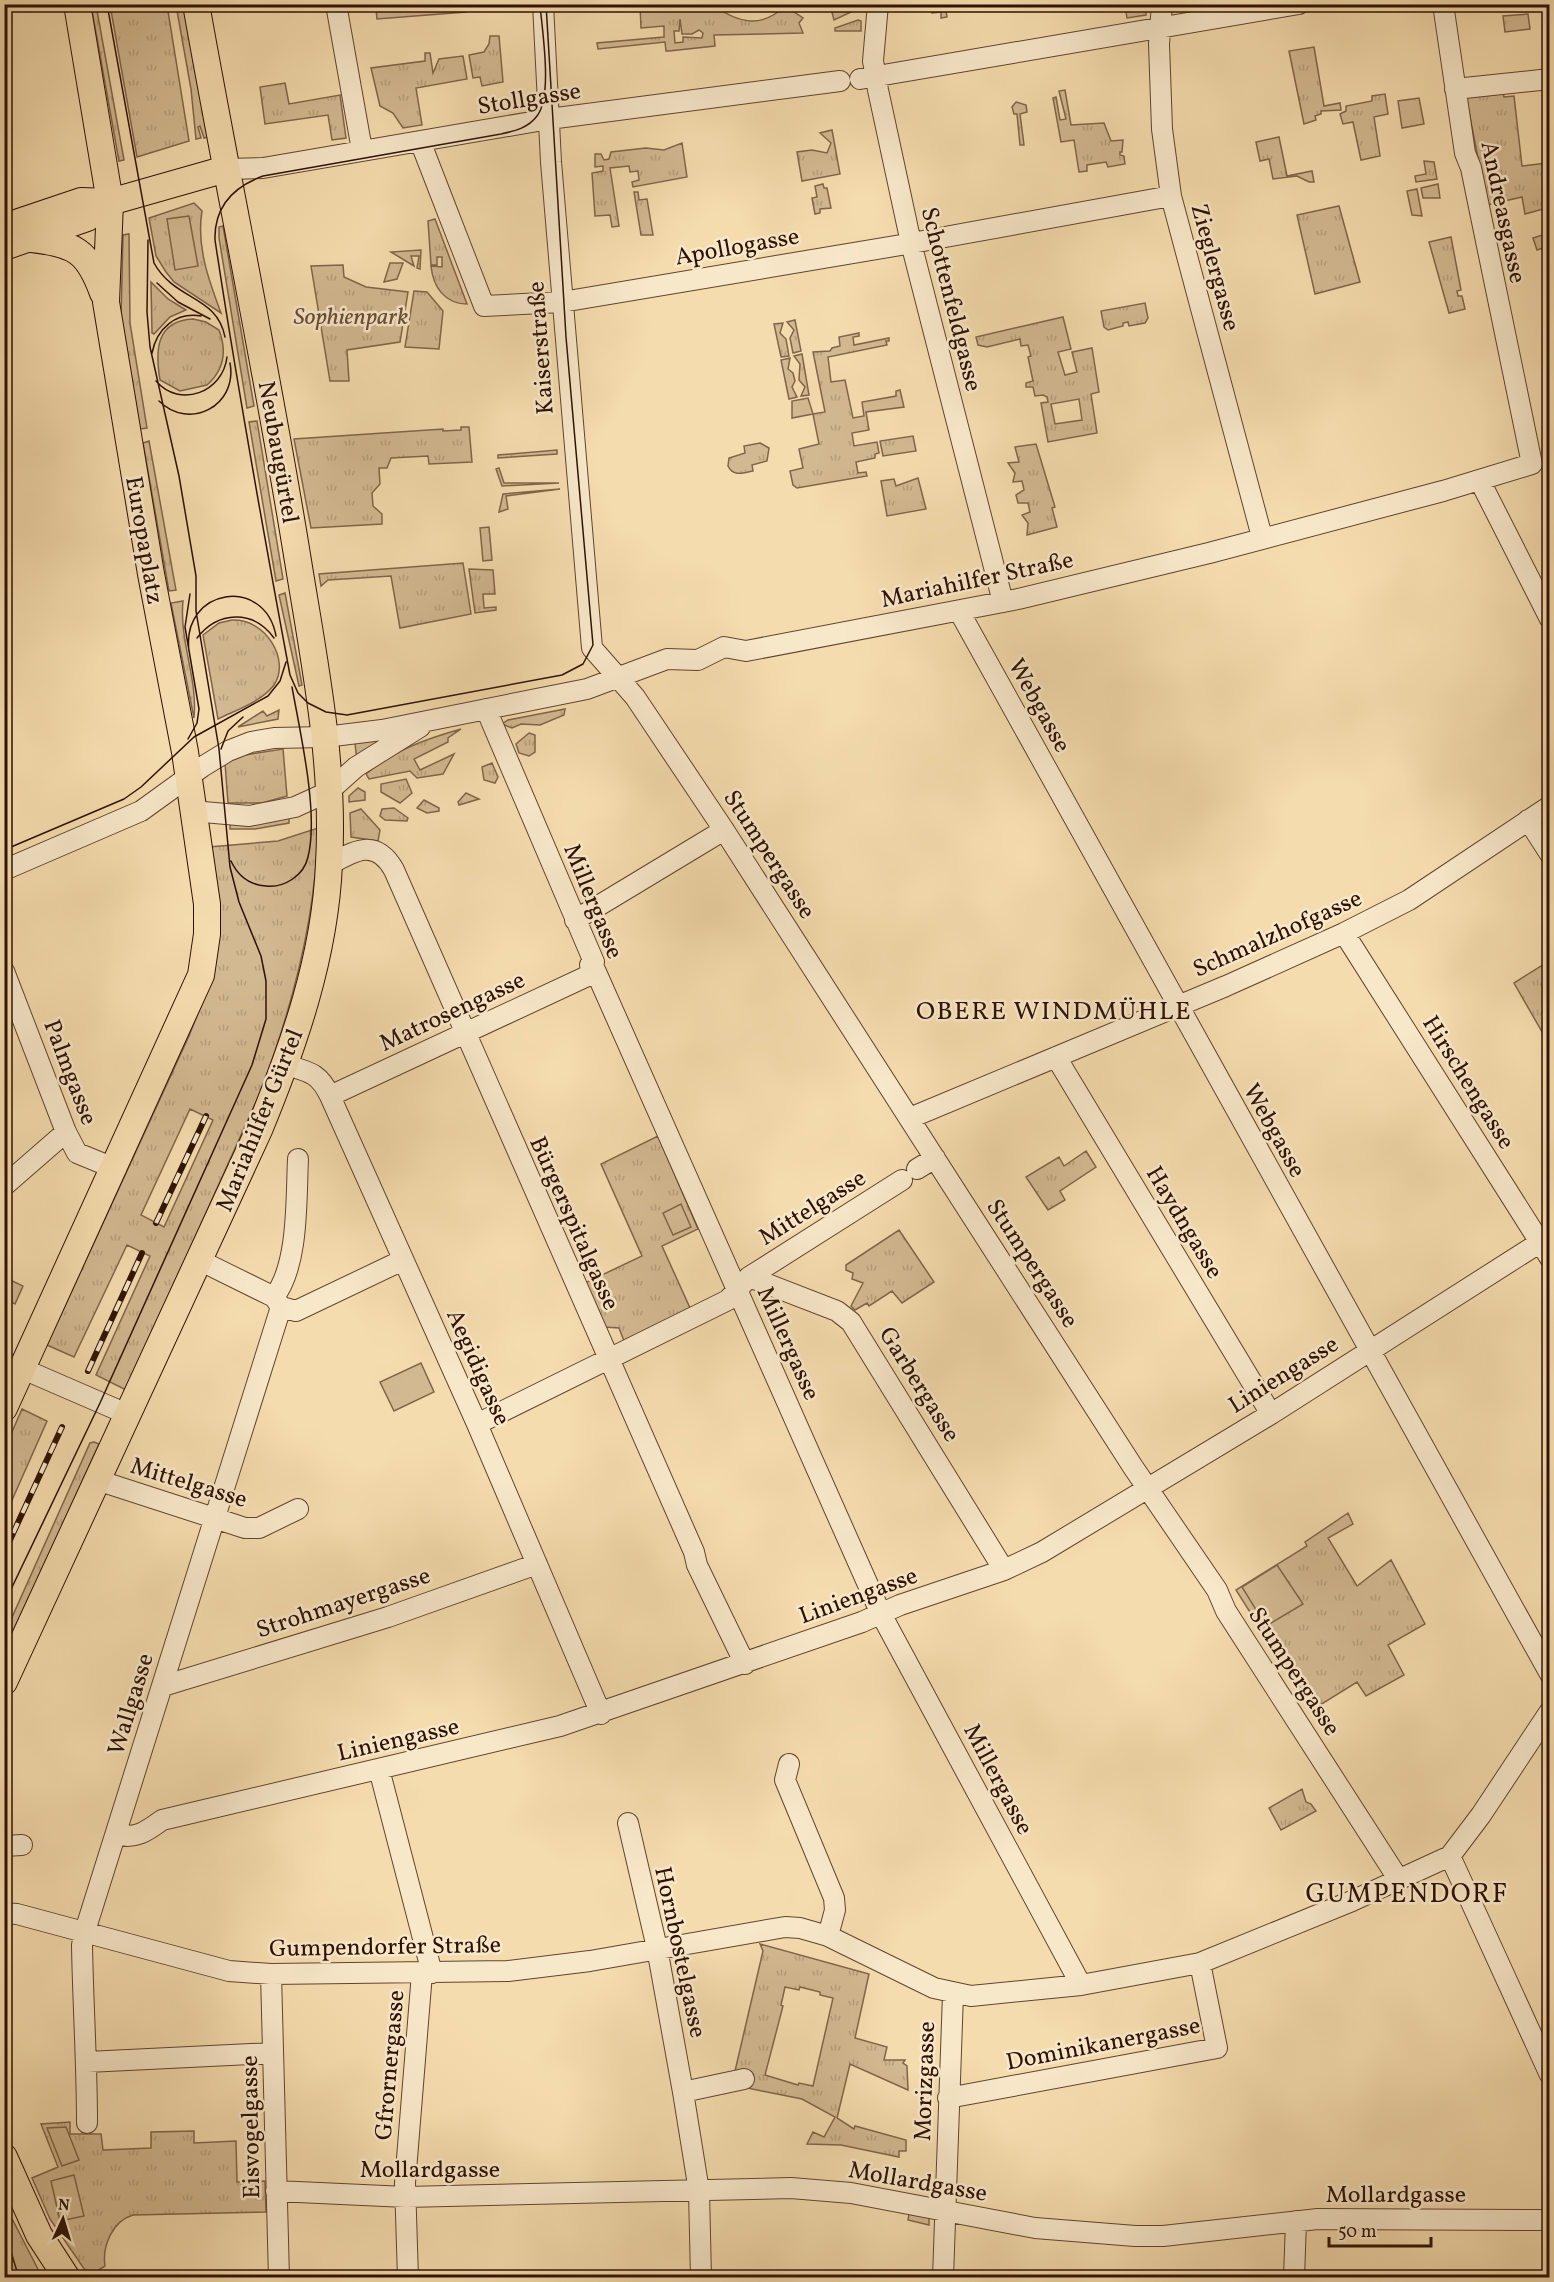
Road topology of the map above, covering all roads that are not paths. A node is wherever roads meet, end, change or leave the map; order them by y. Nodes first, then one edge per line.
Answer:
1 (77, 4) edge
2 (196, 4) edge
3 (336, 4) edge
4 (543, 4) edge
5 (878, 4) edge
6 (1162, 4) edge
7 (1299, 4) edge
8 (1443, 4) edge
9 (1161, 29) junction
10 (868, 78) junction
11 (1550, 79) edge
12 (840, 81) dead end
13 (1455, 88) junction
14 (549, 119) junction
15 (420, 141) junction
16 (362, 150) junction
17 (226, 169) junction
18 (1171, 196) junction
19 (110, 202) junction
20 (4, 227) edge
21 (29, 239) junction
22 (911, 243) junction
23 (4, 247) edge
24 (106, 302) junction
25 (562, 302) junction
26 (1532, 464) joint
27 (1480, 481) junction
28 (1262, 537) junction
29 (1003, 602) junction
30 (959, 611) junction
31 (1550, 619) edge
32 (617, 677) junction
33 (486, 709) junction
34 (433, 720) junction
35 (325, 737) junction
36 (188, 777) junction
37 (328, 792) junction
38 (1550, 806) edge
39 (192, 811) junction
40 (1528, 820) junction
41 (724, 830) junction
42 (1550, 854) edge
43 (329, 865) junction
44 (4, 870) edge
45 (575, 920) junction
46 (1344, 933) junction
47 (4, 971) edge
48 (596, 972) junction
49 (1177, 1006) junction
50 (465, 1034) junction
51 (1056, 1057) junction
52 (286, 1065) junction
53 (330, 1096) junction
54 (910, 1118) junction
55 (66, 1132) junction
56 (935, 1158) junction
57 (298, 1159) dead end
58 (116, 1169) junction
59 (4, 1186) edge
60 (1546, 1245) edge
61 (199, 1260) junction
62 (403, 1260) junction
63 (743, 1283) junction
64 (277, 1302) junction
65 (1370, 1349) junction
66 (607, 1360) junction
67 (23, 1369) junction
68 (4, 1408) edge
69 (127, 1414) junction
70 (1271, 1414) junction
71 (477, 1424) junction
72 (97, 1480) junction
73 (1148, 1488) junction
74 (298, 1509) dead end
75 (214, 1518) junction
76 (537, 1564) junction
77 (1004, 1570) junction
78 (881, 1614) junction
79 (745, 1664) junction
80 (1550, 1674) edge
81 (4, 1682) edge
82 (163, 1686) junction
83 (1550, 1711) edge
84 (602, 1714) junction
85 (789, 1764) dead end
86 (379, 1770) junction
87 (628, 1823) dead end
88 (116, 1834) junction
89 (1450, 1856) junction
90 (1399, 1880) junction
91 (4, 1913) edge
92 (85, 1931) junction
93 (828, 1936) junction
94 (657, 1948) junction
95 (1200, 1963) junction
96 (427, 1973) junction
97 (271, 1974) junction
98 (1081, 1985) junction
99 (953, 1994) junction
100 (273, 2053) junction
101 (87, 2062) junction
102 (1550, 2075) edge
103 (744, 2079) dead end
104 (683, 2092) junction
105 (948, 2098) junction
106 (87, 2123) dead end
107 (4, 2157) edge
108 (699, 2191) junction
109 (276, 2192) junction
110 (406, 2197) junction
111 (946, 2212) junction
112 (1550, 2220) edge
113 (1296, 2221) junction
114 (67, 2277) edge
115 (279, 2277) edge
116 (408, 2277) edge
117 (701, 2277) edge
118 (944, 2277) edge
119 (1294, 2277) edge

1 - 19 main road
2 - 17 main road, Neubaugürtel
3 - 16 street
4 - 14 street, Kaiserstraße
5 - 10 street, Schottenfeldgasse
6 - 9 street, Zieglergasse
7 - 9 street
8 - 13 street, Andreasgasse
9 - 10 street
9 - 18 street, Zieglergasse
10 - 22 street, Schottenfeldgasse
11 - 13 street
12 - 14 street, Stollgasse
13 - 26 street, Andreasgasse
14 - 15 street, Stollgasse
14 - 25 street, Kaiserstraße
15 - 16 street, Stollgasse
15 - 25 street, Apollogasse
16 - 17 street, Stollgasse
17 - 19 main road
17 - 35 main road, Neubaugürtel
18 - 22 street, Apollogasse
18 - 28 street, Zieglergasse
19 - 20 main road
19 - 21 main road
19 - 24 main road, Europaplatz
21 - 23 main road
21 - 24 main road, Europaplatz
22 - 25 street, Apollogasse
22 - 29 street, Schottenfeldgasse
24 - 36 main road, Europaplatz
25 - 32 street, Kaiserstraße
26 - 27 street, Mariahilfer Straße
27 - 28 street, Mariahilfer Straße
27 - 31 street
28 - 29 street, Mariahilfer Straße
29 - 30 street, Mariahilfer Straße
30 - 32 street, Mariahilfer Straße
30 - 49 street, Webgasse
32 - 33 street, Mariahilfer Straße
32 - 41 street, Stumpergasse
33 - 34 street, Mariahilfer Straße
33 - 45 street, Millergasse
34 - 35 street, Mariahilfer Straße
34 - 37 street, Mariahilfer Straße
35 - 36 street, Mariahilfer Straße
35 - 37 main road, Mariahilfer Gürtel
36 - 39 main road
36 - 44 street, Mariahilfer Straße
37 - 39 street, Mariahilfer Straße
37 - 43 main road, Mariahilfer Gürtel
38 - 40 street, Schmalzhofgasse
39 - 58 main road
40 - 42 street
40 - 46 street, Schmalzhofgasse
41 - 45 street
41 - 54 street, Stumpergasse
43 - 50 street, Bürgerspitalgasse
43 - 52 main road, Mariahilfer Gürtel
45 - 48 street, Millergasse
46 - 49 street, Schmalzhofgasse
46 - 60 street, Hirschengasse
47 - 55 street, Palmgasse
48 - 50 street, Matrosengasse
48 - 63 street, Millergasse
49 - 51 street, Schmalzhofgasse
49 - 65 street, Webgasse
50 - 53 street, Matrosengasse
50 - 66 street, Bürgerspitalgasse
51 - 54 street, Schmalzhofgasse
51 - 70 street, Haydngasse
52 - 53 street, Aegidigasse
52 - 61 main road, Mariahilfer Gürtel
53 - 62 street, Aegidigasse
54 - 56 street, Stumpergasse
55 - 58 street, Palmgasse
55 - 59 street
56 - 63 street, Mittelgasse
56 - 73 street, Stumpergasse
57 - 64 street, Wallgasse
58 - 67 main road
60 - 65 street, Liniengasse
61 - 64 street
61 - 69 main road, Mariahilfer Gürtel
62 - 64 street
62 - 71 street, Aegidigasse
63 - 66 street, Mittelgasse
63 - 77 street, Garbergasse
63 - 78 street, Millergasse
64 - 75 street, Wallgasse
65 - 70 street, Liniengasse
65 - 80 street, Webgasse
66 - 71 street, Mittelgasse
66 - 79 street, Bürgerspitalgasse
67 - 68 main road
67 - 69 street
69 - 72 main road, Mariahilfer Gürtel
70 - 73 street, Liniengasse
71 - 76 street, Aegidigasse
72 - 75 street, Mittelgasse
72 - 81 main road, Mariahilfer Gürtel
73 - 77 street, Liniengasse
73 - 90 street, Stumpergasse
74 - 75 street, Mittelgasse
75 - 82 street, Wallgasse
76 - 82 street, Strohmayergasse
76 - 84 street, Aegidigasse
77 - 78 street, Liniengasse
78 - 79 street, Liniengasse
78 - 98 street, Millergasse
79 - 84 street, Liniengasse
82 - 88 street, Wallgasse
83 - 89 street
84 - 86 street, Liniengasse
85 - 93 street
86 - 88 street, Liniengasse
86 - 96 street, Gfrornergasse
87 - 94 street, Hornbostelgasse
88 - 92 street, Wallgasse
89 - 90 street
89 - 102 street
90 - 95 street
91 - 92 street, Gumpendorfer Straße
92 - 97 street, Gumpendorfer Straße
92 - 101 street, Wallgasse
93 - 94 street, Gumpendorfer Straße
93 - 99 street, Gumpendorfer Straße
94 - 96 street, Gumpendorfer Straße
94 - 104 street, Hornbostelgasse
95 - 98 street
95 - 105 street, Dominikanergasse
96 - 97 street, Gumpendorfer Straße
96 - 110 street, Gfrornergasse
97 - 100 street, Eisvogelgasse
98 - 99 street
99 - 105 street, Morizgasse
100 - 101 street
100 - 109 street, Eisvogelgasse
101 - 106 street, Wallgasse
103 - 104 street
104 - 108 street, Hornbostelgasse
105 - 111 street, Morizgasse
107 - 114 main road
108 - 110 street, Mollardgasse
108 - 111 street, Mollardgasse
108 - 117 street, Hornbostelgasse
109 - 110 street, Mollardgasse
109 - 115 street, Eisvogelgasse
110 - 116 street, Gfrornergasse
111 - 113 street, Mollardgasse
111 - 118 street, Morizgasse
112 - 113 street, Mollardgasse
113 - 119 street

